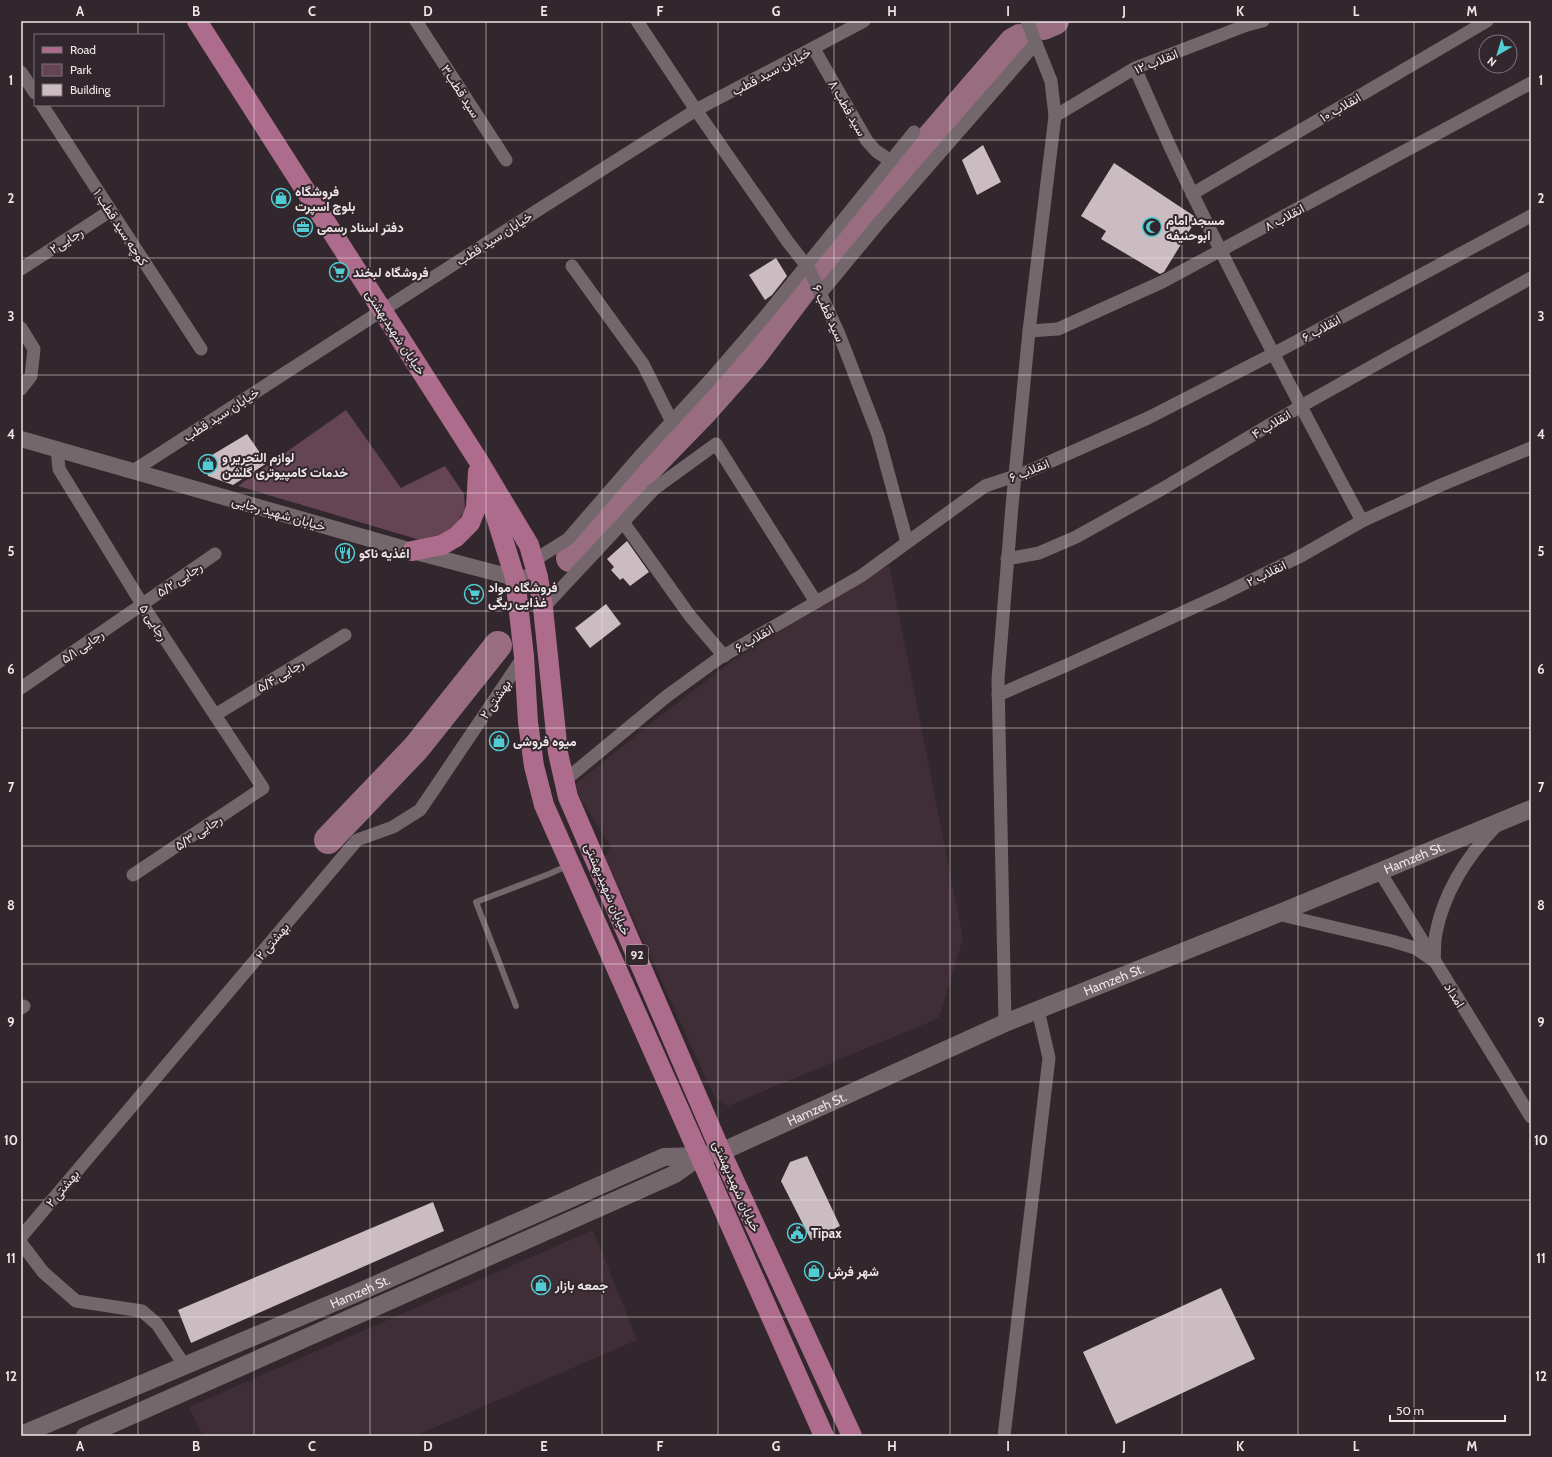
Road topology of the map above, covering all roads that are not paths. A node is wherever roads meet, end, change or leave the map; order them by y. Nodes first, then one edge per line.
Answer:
1 (197, 21) edge
2 (416, 21) edge
3 (637, 21) edge
4 (864, 21) edge
5 (1027, 21) edge
6 (1263, 21) edge
7 (1487, 21) edge
8 (1036, 43) junction
9 (814, 49) junction
10 (1135, 68) junction
11 (21, 72) edge
12 (1531, 84) edge
13 (34, 92) edge
14 (43, 106) edge
15 (696, 110) junction
16 (1055, 116) junction
17 (914, 132) dead end
18 (506, 160) dead end
19 (891, 161) junction
20 (1192, 194) junction
21 (110, 211) junction
22 (1531, 216) edge
23 (1221, 251) junction
24 (806, 265) junction
25 (572, 266) dead end
26 (21, 269) edge
27 (1531, 278) edge
28 (820, 294) junction
29 (382, 310) junction
30 (21, 328) edge
31 (1029, 331) junction
32 (201, 349) dead end
33 (1273, 354) junction
34 (21, 389) edge
35 (1301, 406) junction
36 (672, 422) junction
37 (21, 439) edge
38 (1531, 448) edge
39 (58, 449) junction
40 (478, 460) junction
41 (133, 471) junction
42 (1015, 476) junction
43 (1362, 521) junction
44 (623, 522) junction
45 (907, 542) junction
46 (412, 551) junction
47 (216, 554) dead end
48 (1007, 559) junction
49 (536, 569) junction
50 (515, 578) junction
51 (816, 602) junction
52 (142, 604) junction
53 (543, 608) junction
54 (345, 635) dead end
55 (524, 656) junction
56 (724, 656) junction
57 (21, 688) edge
58 (998, 695) junction
59 (215, 715) junction
60 (564, 781) junction
61 (263, 788) joint
62 (1531, 809) edge
63 (1500, 822) junction
64 (570, 864) junction
65 (1380, 872) junction
66 (133, 875) dead end
67 (1277, 914) junction
68 (1434, 961) junction
69 (516, 1006) dead end
70 (1038, 1010) junction
71 (1005, 1023) junction
72 (1531, 1117) edge
73 (721, 1152) junction
74 (700, 1156) junction
75 (21, 1237) edge
76 (21, 1243) edge
77 (186, 1366) junction
78 (21, 1435) edge
79 (85, 1436) edge
80 (824, 1436) edge
81 (852, 1436) edge
82 (1004, 1436) edge

1 - 29 main road, خیابان شهیدبهشتی / 92
2 - 18 street, سید قطب۳
3 - 15 street, سید قطب ۶
4 - 9 street, خیابان سید قطب
5 - 8 street
6 - 10 street, انقلاب ۱۲
7 - 20 street, انقلاب ۱۰
8 - 16 street
8 - 28 street
9 - 15 street, خیابان سید قطب
9 - 19 street, سید قطب ۸
10 - 16 street, انقلاب ۱۲
10 - 20 street
11 - 13 street
12 - 23 street, انقلاب ۸
14 - 21 street, کوچه سید قطب ۱
15 - 24 street, سید قطب ۶
15 - 29 street, خیابان سید قطب
16 - 31 street
17 - 19 street
19 - 24 street
20 - 23 street
21 - 26 street, رجایی۲
21 - 32 street, کوچه سید قطب ۱
22 - 33 street, انقلاب ۶
23 - 31 street, انقلاب ۸
23 - 33 street
24 - 28 street, سید قطب ۶
24 - 36 street
25 - 36 street
27 - 35 street, انقلاب ۴
28 - 45 street, سید قطب ۶
29 - 40 main road, خیابان شهیدبهشتی / 92
29 - 41 street, خیابان سید قطب
30 - 34 street
31 - 42 street
33 - 35 street
33 - 42 street, انقلاب ۶
35 - 43 street
35 - 48 street, انقلاب ۴
36 - 49 street
37 - 39 street, خیابان شهید رجایی
38 - 43 street, انقلاب ۲
39 - 41 street, خیابان شهید رجایی
39 - 52 street, رجایی ۵
40 - 46 main road
40 - 49 main road, خیابان شهیدبهشتی / 92
40 - 50 main road, خیابان شهیدبهشتی / 92
41 - 46 street, خیابان شهید رجایی
42 - 45 street, انقلاب ۶
42 - 48 street
43 - 58 street, انقلاب ۲
44 - 51 street
44 - 53 street
44 - 56 street
45 - 51 street, انقلاب ۶
46 - 50 street, خیابان شهید رجایی
47 - 52 street, رجایی ۵/۲
48 - 58 street
49 - 50 street, خیابان شهید رجایی
49 - 53 main road, خیابان شهیدبهشتی / 92
50 - 55 main road, خیابان شهیدبهشتی / 92
51 - 56 street, انقلاب ۶
52 - 57 street, رجایی ۵/۱
52 - 59 street, رجایی ۵
53 - 60 main road, خیابان شهیدبهشتی / 92
54 - 59 street, رجایی ۵/۴
55 - 64 main road, خیابان شهیدبهشتی / 92
55 - 75 street, بهشتی ۲
56 - 60 street, انقلاب ۶
58 - 71 street
59 - 61 street, رجایی ۵
60 - 73 main road, خیابان شهیدبهشتی / 92
61 - 66 street, رجایی ۵/۳
62 - 63 main road, Hamzeh St.
63 - 65 main road, Hamzeh St.
63 - 68 street
64 - 69 lane
64 - 74 main road, خیابان شهیدبهشتی / 92
65 - 67 main road, Hamzeh St.
65 - 68 street, امداد
67 - 68 street
67 - 70 main road, Hamzeh St.
68 - 72 street, امداد
70 - 71 main road, Hamzeh St.
70 - 82 street
71 - 73 main road, Hamzeh St.
73 - 74 main road, Hamzeh St.
73 - 81 main road, خیابان شهیدبهشتی / 92
74 - 77 main road, Hamzeh St.
74 - 79 main road, Hamzeh St.
74 - 80 main road, خیابان شهیدبهشتی / 92
76 - 77 street
77 - 78 main road, Hamzeh St.

